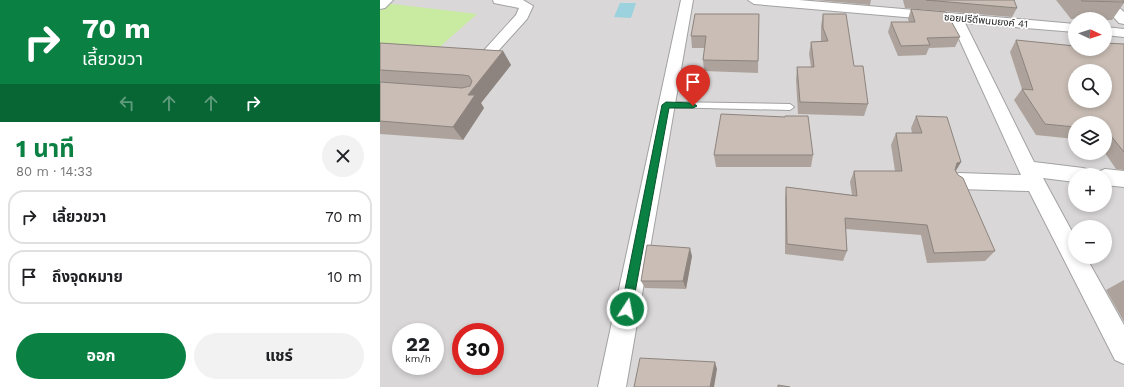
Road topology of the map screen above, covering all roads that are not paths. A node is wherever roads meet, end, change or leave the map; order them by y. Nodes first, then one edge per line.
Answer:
1 (387, 0) edge
2 (499, 0) edge
3 (687, 0) edge
4 (754, 0) edge
5 (1104, 0) edge
6 (380, 5) edge
7 (956, 17) junction
8 (1124, 20) edge
9 (1068, 27) edge
10 (1112, 32) edge
11 (1124, 33) edge
12 (484, 58) edge
13 (666, 105) junction
14 (790, 107) dead end
15 (1068, 175) edge
16 (1031, 176) junction
17 (1112, 178) edge
18 (1124, 179) edge
19 (959, 181) edge
20 (1124, 351) edge
21 (612, 387) edge

1 - 6 street
2 - 12 street
3 - 13 street
4 - 7 street, ซอยปรีดีพนมยงค์ 41
5 - 8 street
7 - 9 street, ซอยปรีดีพนมยงค์ 41
7 - 16 street
10 - 11 street
13 - 14 lane
13 - 21 street
15 - 16 street
16 - 19 street
16 - 20 street
17 - 18 street

